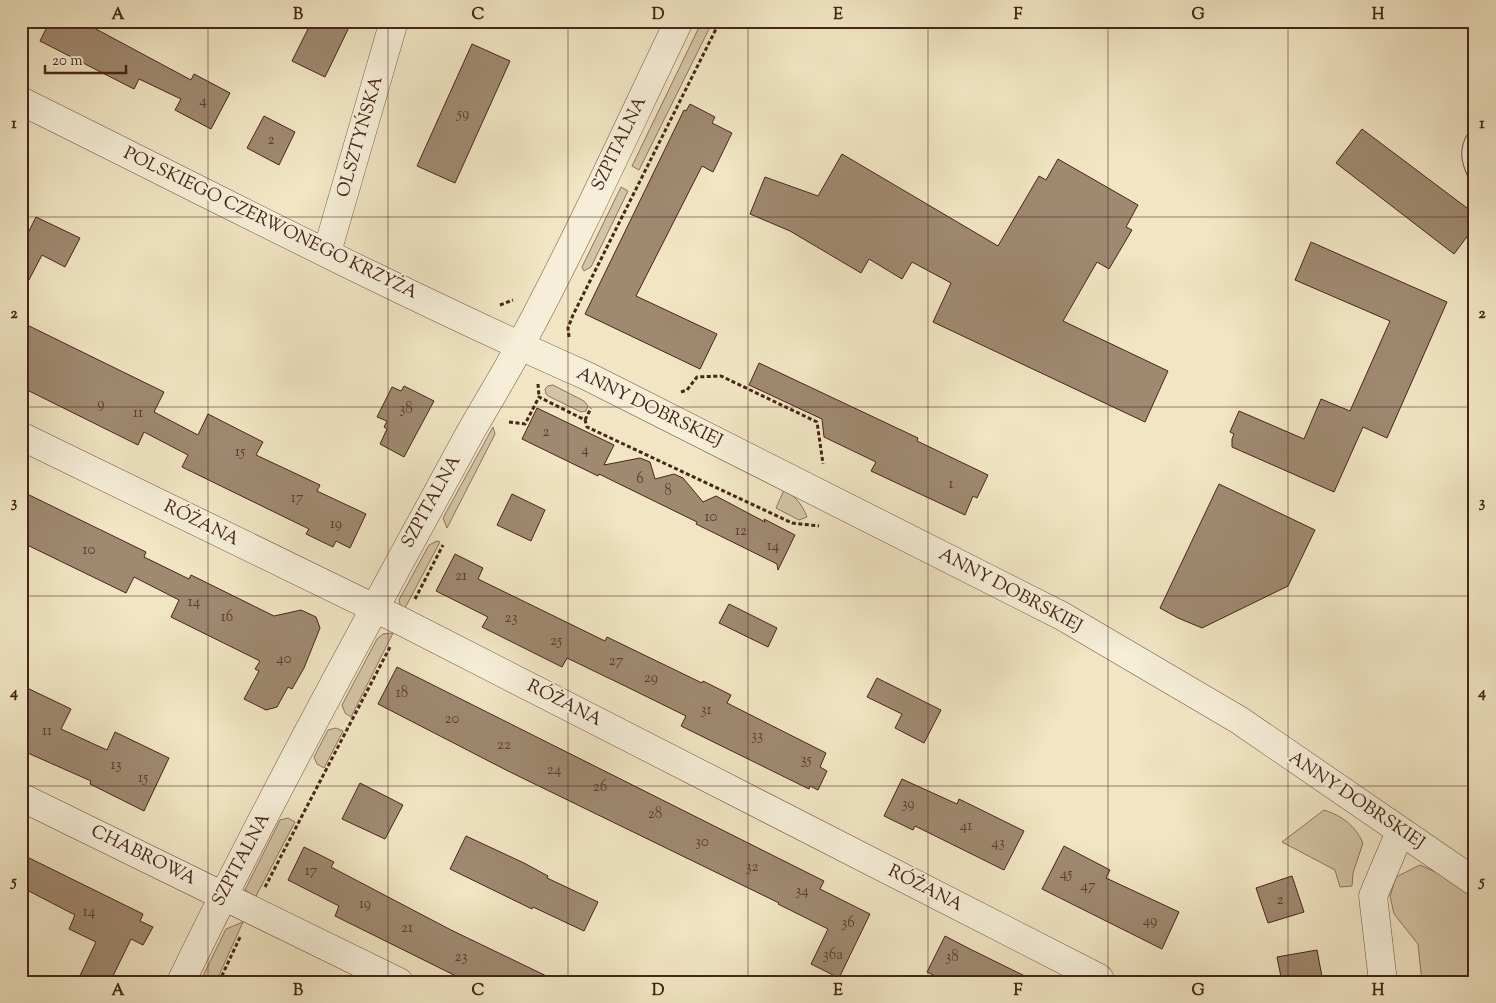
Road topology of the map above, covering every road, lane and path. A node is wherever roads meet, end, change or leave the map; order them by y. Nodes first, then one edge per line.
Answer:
1 (394, 21) edge
2 (679, 21) edge
3 (720, 21) edge
4 (21, 101) edge
5 (1475, 137) edge
6 (1475, 173) edge
7 (327, 252) junction
8 (514, 298) dead end
9 (492, 307) dead end
10 (573, 342) dead end
11 (520, 346) junction
12 (680, 393) dead end
13 (506, 421) dead end
14 (21, 436) edge
15 (824, 472) dead end
16 (821, 526) dead end
17 (448, 537) dead end
18 (374, 608) junction
19 (403, 622) junction
20 (21, 796) edge
21 (1400, 832) junction
22 (1475, 882) edge
23 (224, 895) junction
24 (253, 909) junction
25 (1099, 980) edge
26 (181, 982) edge
27 (220, 982) edge
28 (399, 982) edge
29 (1383, 982) edge

1 - 7 street, OLSZTYŃSKA
2 - 11 street, SZPITALNA
3 - 10 path
4 - 7 street, POLSKIEGO CZERWONEGO KRZYŻA
5 - 6 lane
7 - 11 street, POLSKIEGO CZERWONEGO KRZYŻA
8 - 9 path
11 - 18 street, SZPITALNA
11 - 21 street, ANNY DOBRSKIEJ
12 - 15 path
13 - 16 path
14 - 18 street, RÓŻANA
17 - 19 path
18 - 19 street, RÓŻANA
18 - 23 street, SZPITALNA
19 - 24 path
19 - 25 street, RÓŻANA
20 - 23 street, CHABROWA
21 - 22 street, ANNY DOBRSKIEJ
21 - 29 street
23 - 24 street, CHABROWA
23 - 26 street, SZPITALNA
24 - 27 path
24 - 28 street, CHABROWA

